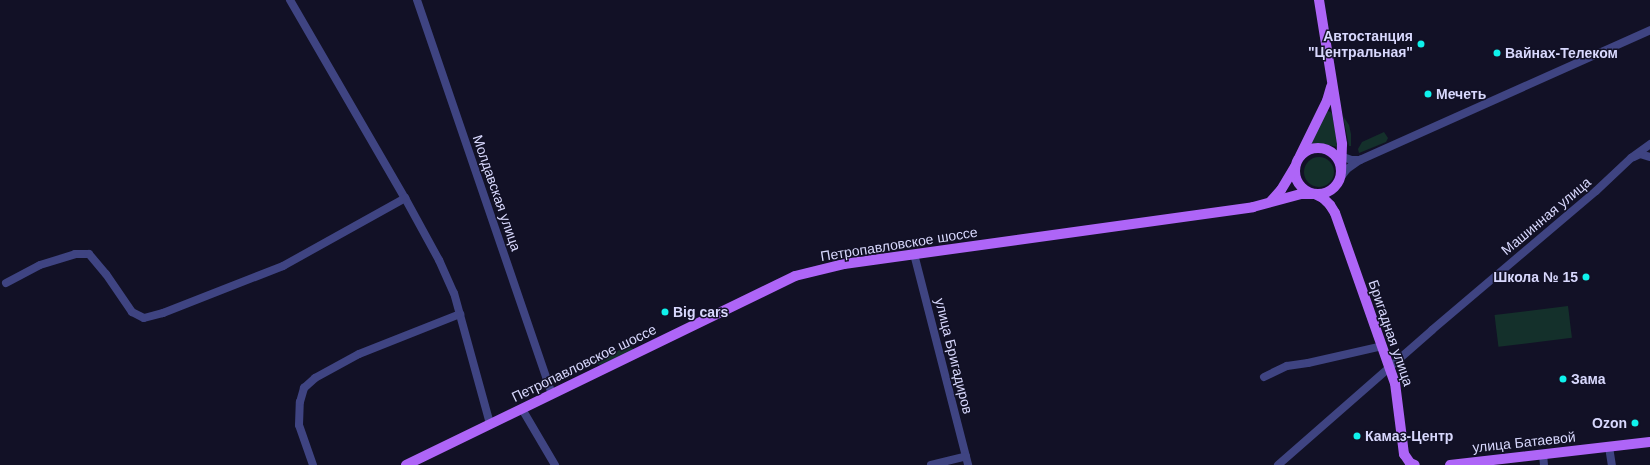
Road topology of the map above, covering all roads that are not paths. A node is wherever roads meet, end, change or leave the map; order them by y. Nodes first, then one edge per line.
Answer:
1 (290, 0) edge
2 (417, 0) edge
3 (1319, 0) edge
4 (1650, 30) edge
5 (1332, 83) junction
6 (1650, 144) edge
7 (1332, 153) junction
8 (1343, 156) junction
9 (1650, 157) edge
10 (1631, 158) junction
11 (1360, 160) junction
12 (1298, 161) junction
13 (1340, 177) junction
14 (1314, 194) junction
15 (405, 198) junction
16 (1271, 202) junction
17 (1335, 213) junction
18 (914, 254) junction
19 (6, 283) dead end
20 (460, 314) junction
21 (1382, 346) junction
22 (1389, 367) junction
23 (1264, 377) dead end
24 (552, 395) junction
25 (522, 409) junction
26 (490, 424) junction
27 (1650, 442) edge
28 (1609, 447) junction
29 (1543, 454) junction
30 (966, 456) junction
31 (1413, 464) edge
32 (1462, 464) edge
33 (313, 465) edge
34 (406, 465) edge
35 (555, 465) edge
36 (931, 465) edge
37 (968, 465) edge
38 (1278, 465) edge
39 (1450, 465) edge
40 (1544, 465) edge
41 (1612, 465) edge

1 - 15 street
2 - 24 street, Молдавская улица
3 - 5 main road
4 - 11 street
5 - 8 main road
5 - 12 main road
6 - 10 street, Машинная улица
7 - 8 street
7 - 12 main road
7 - 13 main road
8 - 11 street
8 - 13 main road
9 - 10 street
10 - 22 street, Машинная улица
11 - 13 street
12 - 14 main road
12 - 16 main road
13 - 14 main road
13 - 17 main road
14 - 16 main road, Петропавловское шоссе
14 - 17 main road
15 - 19 street
15 - 20 street
16 - 18 main road, Петропавловское шоссе
17 - 21 main road, Бригадная улица
18 - 24 main road, Петропавловское шоссе
18 - 30 street, улица Бригадиров
20 - 26 street
20 - 33 street
21 - 22 main road, Бригадная улица
21 - 23 street
22 - 31 main road, Бригадная улица
22 - 38 street, Машинная улица
24 - 25 main road, Петропавловское шоссе
25 - 26 main road, Петропавловское шоссе
25 - 35 street
26 - 34 main road, Петропавловское шоссе
27 - 28 main road, улица Батаевой
28 - 29 main road, улица Батаевой
28 - 41 street
29 - 32 main road, улица Батаевой
29 - 40 street
30 - 36 street
30 - 37 street, улица Бригадиров
32 - 39 main road, улица Батаевой

